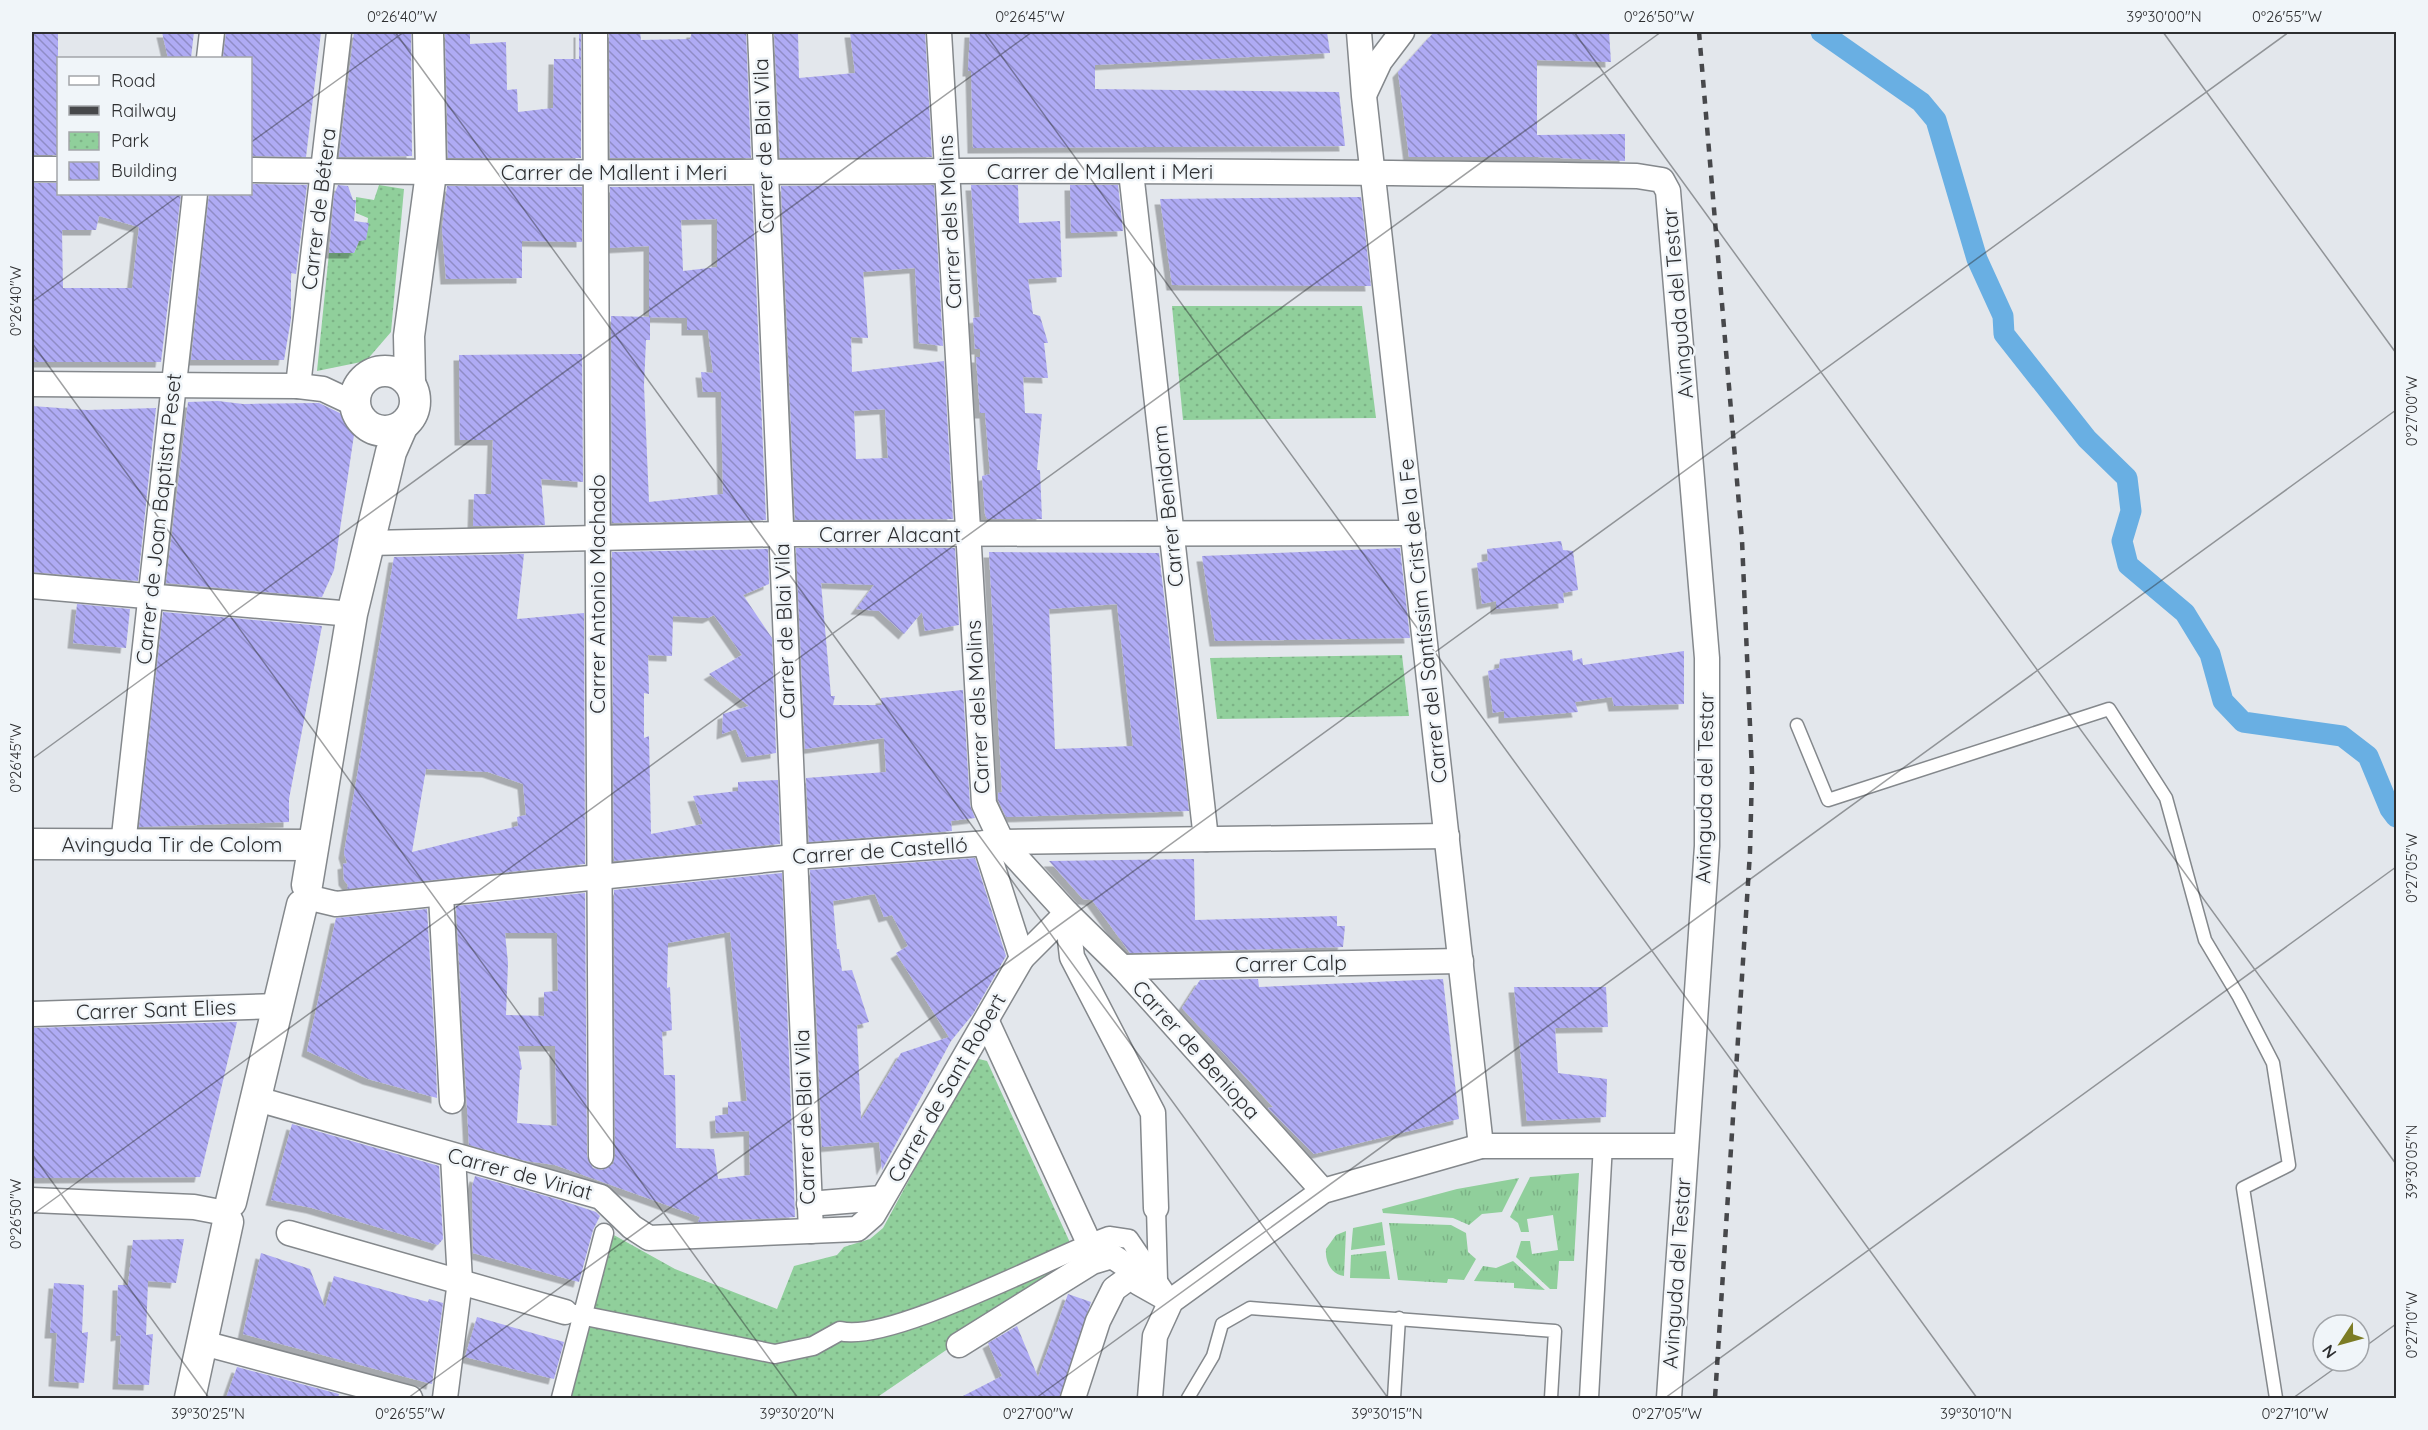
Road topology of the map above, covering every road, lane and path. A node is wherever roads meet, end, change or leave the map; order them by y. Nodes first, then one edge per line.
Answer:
1 (212, 32) edge
2 (339, 32) edge
3 (428, 32) edge
4 (595, 32) edge
5 (760, 32) edge
6 (939, 32) edge
7 (1359, 32) edge
8 (1402, 32) edge
9 (209, 57) edge
10 (1364, 96) junction
11 (32, 169) edge
12 (57, 169) edge
13 (252, 171) edge
14 (323, 171) junction
15 (947, 171) junction
16 (595, 172) junction
17 (1131, 172) junction
18 (1372, 172) junction
19 (431, 173) junction
20 (765, 174) junction
21 (1662, 180) joint
22 (195, 195) edge
23 (409, 336) junction
24 (379, 370) junction
25 (410, 382) junction
26 (32, 384) edge
27 (173, 385) junction
28 (298, 386) junction
29 (362, 416) junction
30 (402, 427) junction
31 (1413, 533) junction
32 (781, 534) junction
33 (1172, 534) junction
34 (968, 535) junction
35 (598, 540) junction
36 (368, 543) junction
37 (32, 586) edge
38 (150, 594) junction
39 (354, 601) junction
40 (1797, 725) dead end
41 (1447, 836) junction
42 (1206, 839) junction
43 (994, 843) junction
44 (32, 844) edge
45 (123, 845) junction
46 (312, 845) junction
47 (794, 857) junction
48 (600, 878) junction
49 (441, 895) junction
50 (308, 896) junction
51 (1067, 913) junction
52 (1022, 958) junction
53 (1461, 961) junction
54 (1122, 967) junction
55 (280, 1006) junction
56 (32, 1014) edge
57 (987, 1022) junction
58 (257, 1099) junction
59 (452, 1101) dead end
60 (1603, 1144) junction
61 (1482, 1146) junction
62 (1686, 1146) junction
63 (453, 1156) junction
64 (602, 1156) dead end
65 (1323, 1191) junction
66 (882, 1198) junction
67 (32, 1200) edge
68 (809, 1204) junction
69 (1156, 1208) joint
70 (227, 1212) junction
71 (811, 1231) junction
72 (289, 1233) dead end
73 (604, 1233) dead end
74 (1089, 1243) junction
75 (1132, 1275) junction
76 (1158, 1280) junction
77 (460, 1281) junction
78 (1171, 1301) junction
79 (573, 1314) junction
80 (1399, 1318) junction
81 (203, 1343) junction
82 (959, 1345) dead end
83 (190, 1398) edge
84 (410, 1398) edge
85 (445, 1398) edge
86 (561, 1398) edge
87 (1073, 1398) edge
88 (1150, 1398) edge
89 (1188, 1398) edge
90 (1394, 1398) edge
91 (1551, 1398) edge
92 (1589, 1398) edge
93 (1669, 1398) edge
94 (2276, 1398) edge

1 - 9 street
2 - 14 street, Carrer de Bétera
3 - 19 street
4 - 16 street, Carrer Antonio Machado
5 - 20 street, Carrer de Blai Vila
6 - 15 street, Carrer dels Molins
7 - 10 street, Carrer del Santíssim Crist de la Fe
8 - 10 street
10 - 18 street, Carrer del Santíssim Crist de la Fe
11 - 12 street
13 - 14 street, Carrer de Mallent i Meri
14 - 19 street, Carrer de Mallent i Meri
14 - 28 street, Carrer de Bétera
15 - 17 street, Carrer de Mallent i Meri
15 - 20 street, Carrer de Mallent i Meri
15 - 34 street, Carrer dels Molins
16 - 19 street, Carrer de Mallent i Meri
16 - 20 street, Carrer de Mallent i Meri
16 - 35 street, Carrer Antonio Machado
17 - 18 street, Carrer de Mallent i Meri
17 - 33 street, Carrer Benidorm
18 - 21 street, Carrer de Mallent i Meri
18 - 31 street, Carrer del Santíssim Crist de la Fe
19 - 23 street
20 - 32 street, Carrer de Blai Vila
21 - 62 street, Avinguda del Testar
22 - 27 street, Carrer de Joan Baptista Peset
23 - 24 street
23 - 25 street
24 - 25 street
24 - 29 street
25 - 30 street
26 - 27 street
27 - 28 street
27 - 38 street, Carrer de Joan Baptista Peset
28 - 29 street
29 - 30 street
29 - 39 street
30 - 36 street
31 - 33 street, Carrer Alacant
31 - 41 street, Carrer del Santíssim Crist de la Fe
32 - 34 street, Carrer Alacant
32 - 35 street, Carrer Alacant
32 - 47 street, Carrer de Blai Vila
33 - 34 street, Carrer Alacant
33 - 42 street, Carrer Benidorm
34 - 43 street, Carrer dels Molins
35 - 36 street, Carrer Alacant
35 - 48 street, Carrer Antonio Machado
36 - 39 street
37 - 38 street
38 - 39 street
38 - 45 street, Carrer de Joan Baptista Peset
39 - 46 street
40 - 94 lane
41 - 42 street, Carrer de Castelló
41 - 53 street, Carrer del Santíssim Crist de la Fe
42 - 43 street, Carrer de Castelló
43 - 47 street, Carrer de Castelló
43 - 51 street, Carrer dels Molins
43 - 52 street, Carrer dels Molins
44 - 45 street, Avinguda Tir de Colom
45 - 46 street, Avinguda Tir de Colom
46 - 50 street
47 - 48 street, Carrer de Castelló
47 - 68 street, Carrer de Blai Vila
48 - 49 street, Carrer de Castelló
48 - 64 street, Carrer Antonio Machado
49 - 50 street, Carrer de Castelló
49 - 59 street
50 - 55 street
51 - 52 street, Carrer de Sant Robert
51 - 54 street, Carrer de Beniopa
51 - 69 street
52 - 57 street, Carrer de Sant Robert
53 - 54 street, Carrer Calp
53 - 61 street, Carrer del Santíssim Crist de la Fe
54 - 65 street, Carrer de Beniopa
55 - 56 street, Carrer Sant Elies
55 - 58 street
57 - 66 street, Carrer de Sant Robert
57 - 74 street
58 - 63 street, Carrer de Viriat
58 - 70 street
60 - 61 street
60 - 62 street
60 - 92 street
61 - 65 street
62 - 93 street, Avinguda del Testar
63 - 71 street, Carrer de Viriat
63 - 77 street
65 - 78 street
66 - 68 street
66 - 71 street, Carrer de Sant Robert
67 - 70 street
68 - 71 street, Carrer de Blai Vila
69 - 76 street
70 - 81 street
72 - 77 street
73 - 79 street
74 - 76 street
74 - 79 street
75 - 78 street
75 - 82 street
75 - 87 street
76 - 78 street
77 - 79 street
77 - 85 street
78 - 88 street
79 - 86 street
80 - 89 lane
80 - 90 lane
80 - 91 lane
81 - 83 street
81 - 84 street

